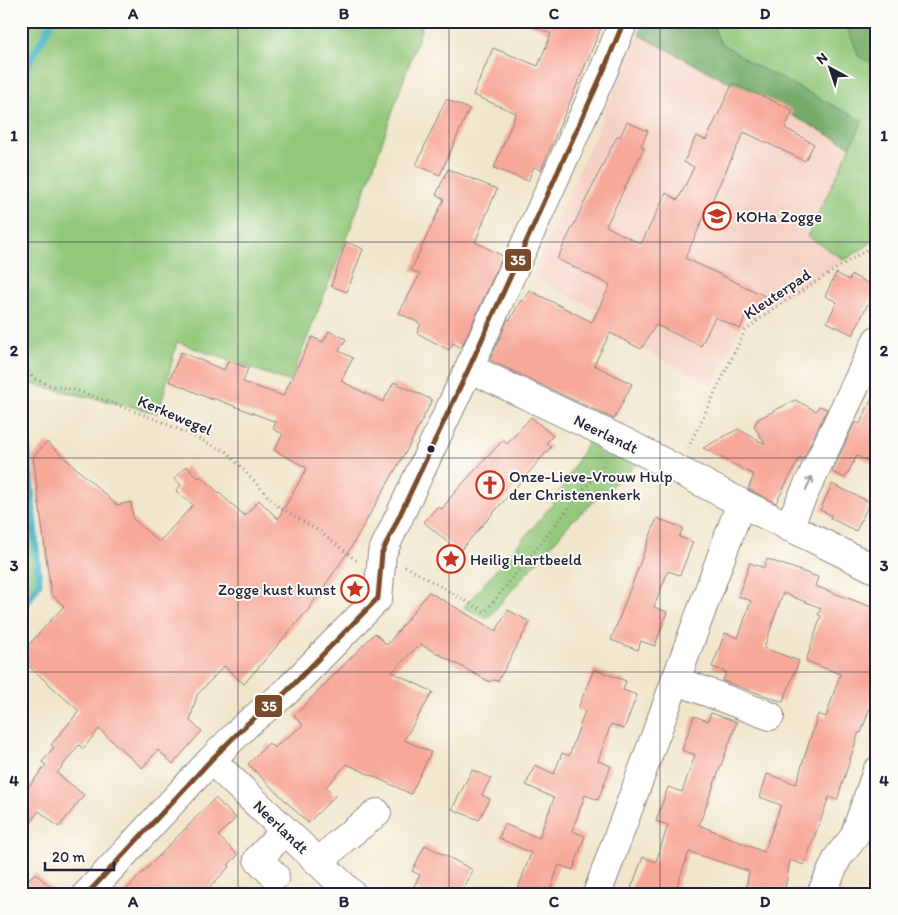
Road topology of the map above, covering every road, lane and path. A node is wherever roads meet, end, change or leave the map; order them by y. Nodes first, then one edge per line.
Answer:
1 (30, 21) edge
2 (624, 21) edge
3 (21, 40) edge
4 (877, 243) edge
5 (21, 264) edge
6 (877, 340) edge
7 (469, 368) junction
8 (623, 441) junction
9 (678, 469) junction
10 (741, 503) junction
11 (788, 527) junction
12 (382, 552) junction
13 (877, 570) edge
14 (381, 579) junction
15 (675, 680) junction
16 (770, 716) dead end
17 (211, 760) junction
18 (877, 771) edge
19 (377, 813) dead end
20 (285, 831) junction
21 (319, 864) junction
22 (275, 876) dead end
23 (87, 894) edge
24 (352, 894) edge
25 (596, 894) edge
26 (821, 894) edge

1 - 3 path
2 - 7 street
4 - 9 path, Kleuterpad
5 - 14 path, Kerkewegel
11 -> 6 street
7 - 8 street, Neerlandt
7 - 12 street
8 - 9 street, Neerlandt
8 - 12 path
9 - 10 street, Neerlandt
10 - 11 street, Neerlandt
10 - 15 street
11 - 13 street, Neerlandt
12 - 14 street
14 - 17 street
15 - 16 street
15 - 25 street
17 - 20 street, Neerlandt
17 - 23 street
18 - 26 street
19 - 21 street
20 - 21 street, Neerlandt
20 - 22 street
21 - 24 street, Neerlandt

